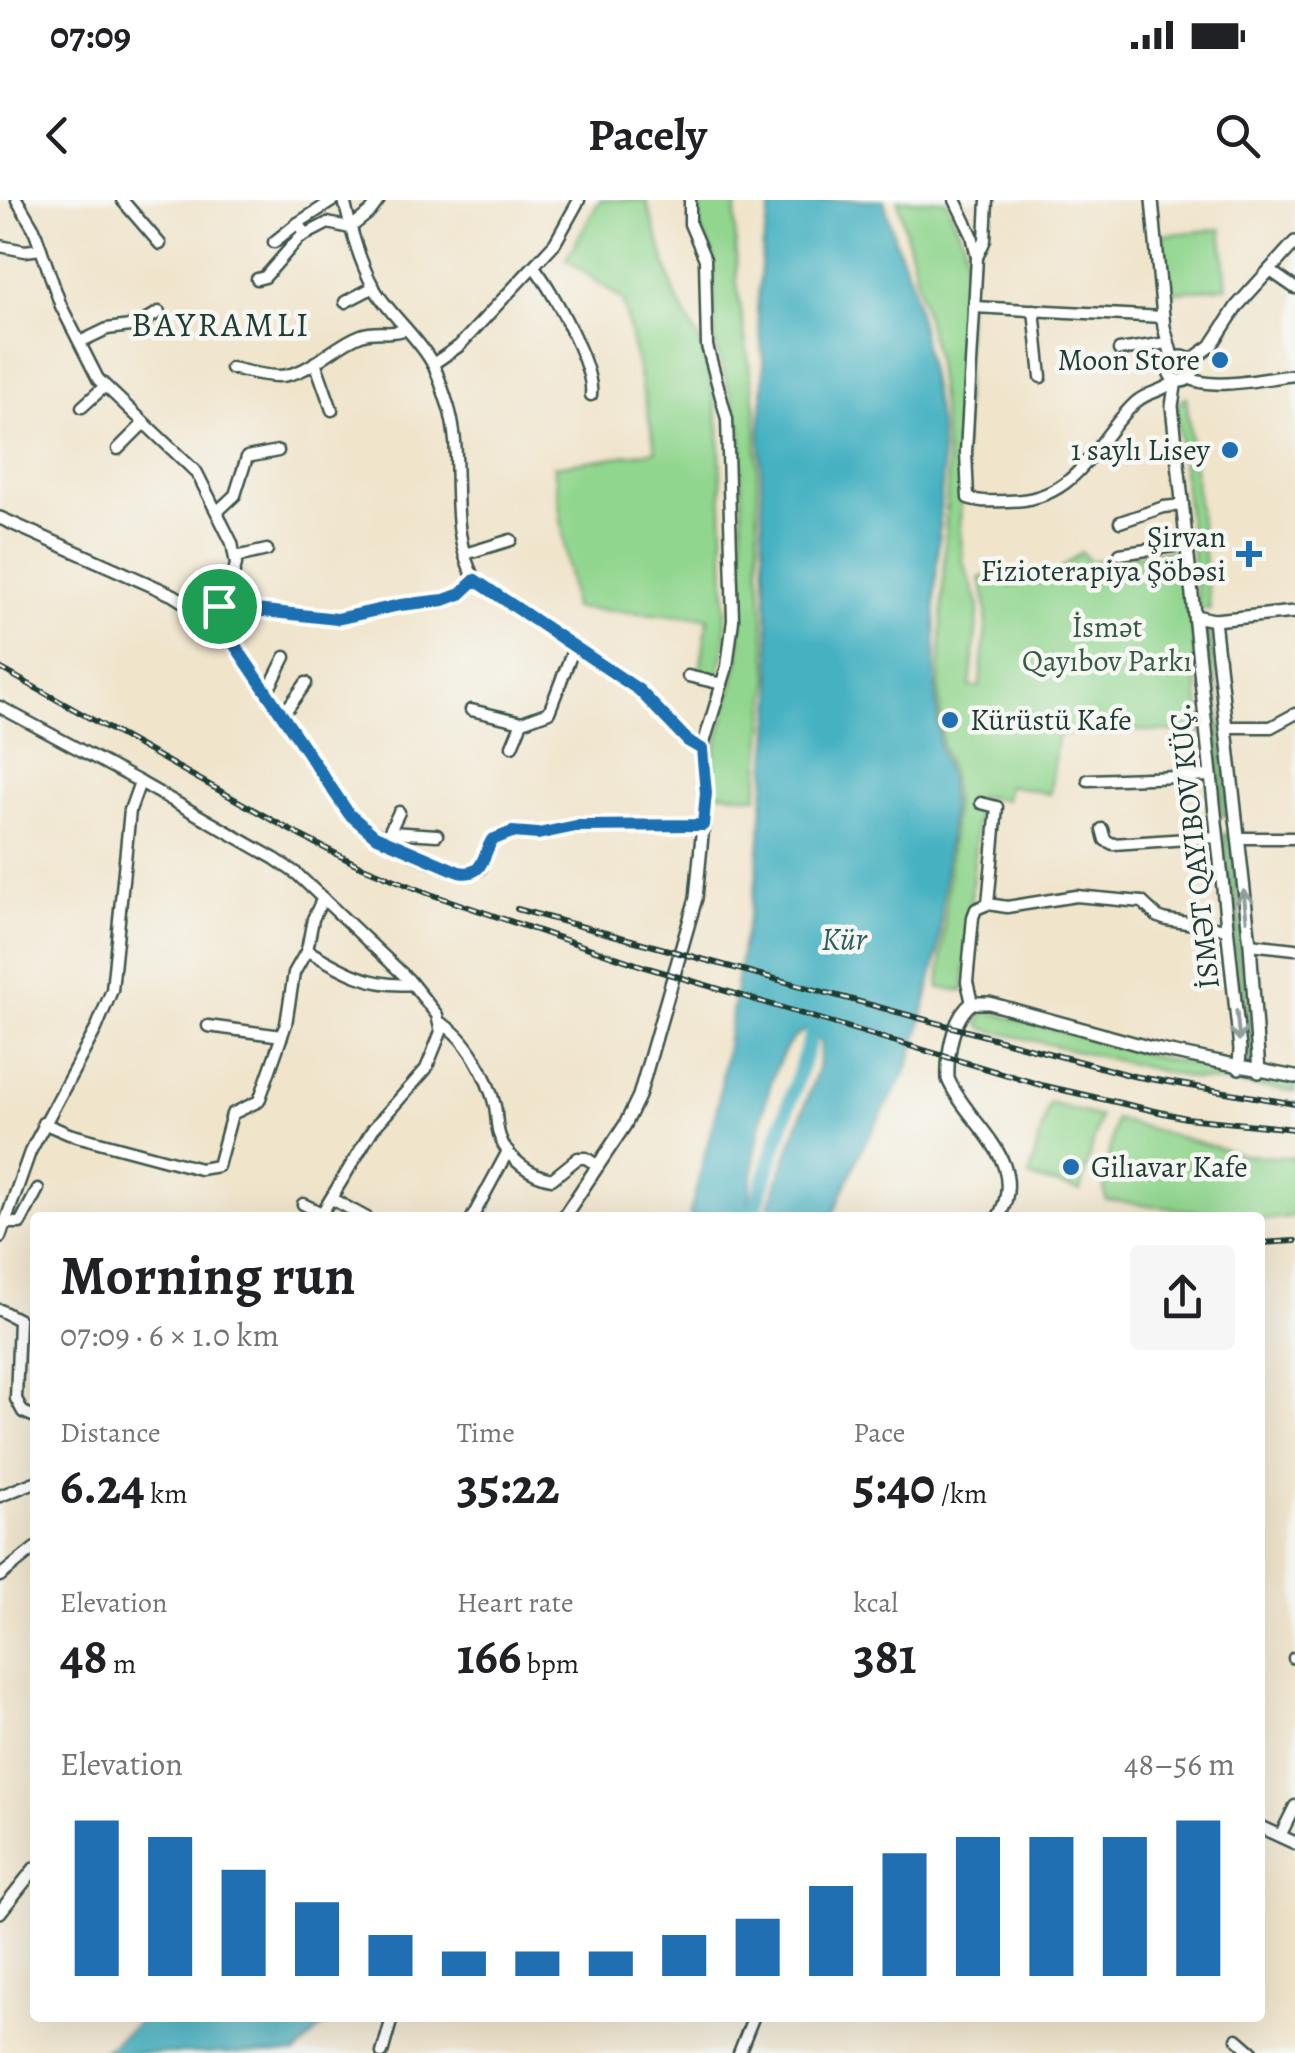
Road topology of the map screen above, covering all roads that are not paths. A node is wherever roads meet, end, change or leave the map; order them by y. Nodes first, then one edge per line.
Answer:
1 (17, 200) edge
2 (122, 200) edge
3 (334, 200) edge
4 (344, 200) edge
5 (379, 200) edge
6 (578, 200) edge
7 (690, 200) edge
8 (955, 200) edge
9 (986, 200) edge
10 (1152, 200) edge
11 (298, 223) junction
12 (350, 228) junction
13 (306, 234) junction
14 (274, 242) dead end
15 (1295, 242) edge
16 (160, 244) dead end
17 (0, 246) edge
18 (42, 249) junction
19 (977, 256) junction
20 (534, 267) junction
21 (1269, 270) junction
22 (257, 279) dead end
23 (374, 287) junction
24 (1295, 288) edge
25 (346, 302) dead end
26 (974, 307) junction
27 (1034, 310) junction
28 (159, 312) dead end
29 (1163, 318) junction
30 (406, 329) junction
31 (80, 342) junction
32 (1167, 343) junction
33 (1119, 350) dead end
34 (1173, 360) junction
35 (1190, 361) junction
36 (315, 362) junction
37 (433, 364) junction
38 (231, 368) dead end
39 (1295, 375) edge
40 (1041, 377) dead end
41 (1182, 379) junction
42 (104, 387) junction
43 (591, 395) dead end
44 (82, 407) dead end
45 (332, 410) dead end
46 (143, 424) junction
47 (118, 449) dead end
48 (278, 452) dead end
49 (1183, 505) junction
50 (218, 512) junction
51 (0, 518) edge
52 (1120, 522) dead end
53 (511, 540) dead end
54 (1187, 544) junction
55 (267, 550) dead end
56 (466, 554) junction
57 (1120, 554) dead end
58 (236, 557) junction
59 (475, 580) junction
60 (219, 606) junction
61 (1295, 612) edge
62 (1195, 616) junction
63 (209, 618) junction
64 (1214, 620) junction
65 (575, 644) junction
66 (284, 657) dead end
67 (688, 676) dead end
68 (306, 683) dead end
69 (722, 684) junction
70 (264, 689) junction
71 (0, 707) edge
72 (471, 710) dead end
73 (1295, 714) edge
74 (282, 716) junction
75 (522, 722) junction
76 (1226, 727) junction
77 (512, 746) dead end
78 (702, 749) junction
79 (1211, 776) junction
80 (1088, 780) dead end
81 (140, 782) junction
82 (981, 803) dead end
83 (399, 812) dead end
84 (703, 825) junction
85 (1102, 829) dead end
86 (1237, 832) junction
87 (1217, 833) junction
88 (437, 835) dead end
89 (388, 836) junction
90 (1295, 838) edge
91 (323, 898) junction
92 (988, 904) junction
93 (1227, 930) junction
94 (1250, 944) junction
95 (1295, 949) edge
96 (307, 950) junction
97 (412, 984) junction
98 (972, 1003) junction
99 (441, 1024) junction
100 (208, 1026) dead end
101 (282, 1036) junction
102 (1240, 1068) junction
103 (1260, 1072) junction
104 (1295, 1078) edge
105 (43, 1124) junction
106 (508, 1152) junction
107 (598, 1166) junction
108 (38, 1189) dead end
109 (0, 1198) edge
110 (332, 1199) junction
111 (13, 1201) junction
112 (303, 1204) dead end
113 (316, 1212) edge
114 (323, 1212) edge
115 (356, 1212) edge
116 (475, 1212) edge
117 (567, 1212) edge
118 (1001, 1212) edge
119 (7, 1223) junction
120 (0, 1237) edge
121 (0, 1310) edge
122 (30, 1415) edge
123 (30, 1484) edge
124 (0, 1496) edge
125 (30, 1552) edge
126 (0, 1576) edge
127 (1295, 1806) edge
128 (1265, 1830) edge
129 (1280, 1836) junction
130 (1295, 1843) edge
131 (30, 1874) edge
132 (0, 1912) edge
133 (391, 2022) edge
134 (751, 2022) edge
135 (1237, 2039) dead end
136 (382, 2053) edge
137 (738, 2053) edge
138 (1254, 2053) edge

1 - 18 street
2 - 16 street
3 - 11 street
4 - 12 street
5 - 12 street
6 - 20 street
7 - 69 street
8 - 19 street
9 - 19 street
10 - 29 street
11 - 13 street
11 - 14 street
12 - 13 street
12 - 23 street
13 - 22 street
15 - 21 street
17 - 18 street
18 - 31 street
19 - 26 street
20 - 37 street
20 - 43 street
21 - 24 street
21 - 35 street
23 - 25 street
23 - 30 street
26 - 27 street
26 - 41 street
27 - 29 street
27 - 40 street
28 - 31 street
29 - 32 street
30 - 36 street
30 - 37 street
31 - 42 street
32 - 33 street
32 - 34 street
34 - 35 street
34 - 41 street
35 - 41 street
36 - 38 street
36 - 45 street
37 - 56 street
39 - 41 street
41 - 49 street
42 - 44 street
42 - 46 street
46 - 47 street
46 - 50 street
48 - 50 street
49 - 52 street
49 - 54 street
50 - 58 street
51 - 63 street
53 - 56 street
54 - 57 street
54 - 62 street
55 - 58 street
56 - 59 street
58 - 60 street
59 - 60 street
59 - 65 street
60 - 63 street
61 - 64 street
62 - 64 street
62 - 79 street
63 - 70 street
64 - 76 street
65 - 75 street
65 - 78 street
66 - 70 street
67 - 69 street
68 - 74 street
69 - 78 street
70 - 74 street
71 - 81 street
72 - 75 street
73 - 76 street
74 - 89 street
75 - 77 street
76 - 86 street
78 - 84 street
79 - 80 street
79 - 87 street
81 - 91 street
81 - 105 street
82 - 92 street
83 - 89 street
84 - 89 street
84 - 107 street
85 - 87 street
86 - 87 street
86 - 90 street
94 -> 86 street
87 - 93 street
88 - 89 street
91 - 96 street
91 - 97 street
92 - 93 street
92 - 98 street
93 -> 102 street
94 - 95 street
94 - 103 street
96 - 97 street
96 - 101 street
97 - 99 street
98 - 102 street
98 - 118 street
99 - 106 street
99 - 110 street
100 - 101 street
101 - 105 street
102 - 103 street
103 - 104 street
105 - 111 street
106 - 107 street
106 - 116 street
107 - 117 street
108 - 119 street
109 - 111 street
110 - 114 street
110 - 115 street
111 - 119 street
112 - 113 street
119 - 120 street
121 - 122 street
123 - 124 street
125 - 126 street
127 - 129 street
128 - 129 street
129 - 130 street
131 - 132 street
133 - 136 street
134 - 137 street
135 - 138 street

